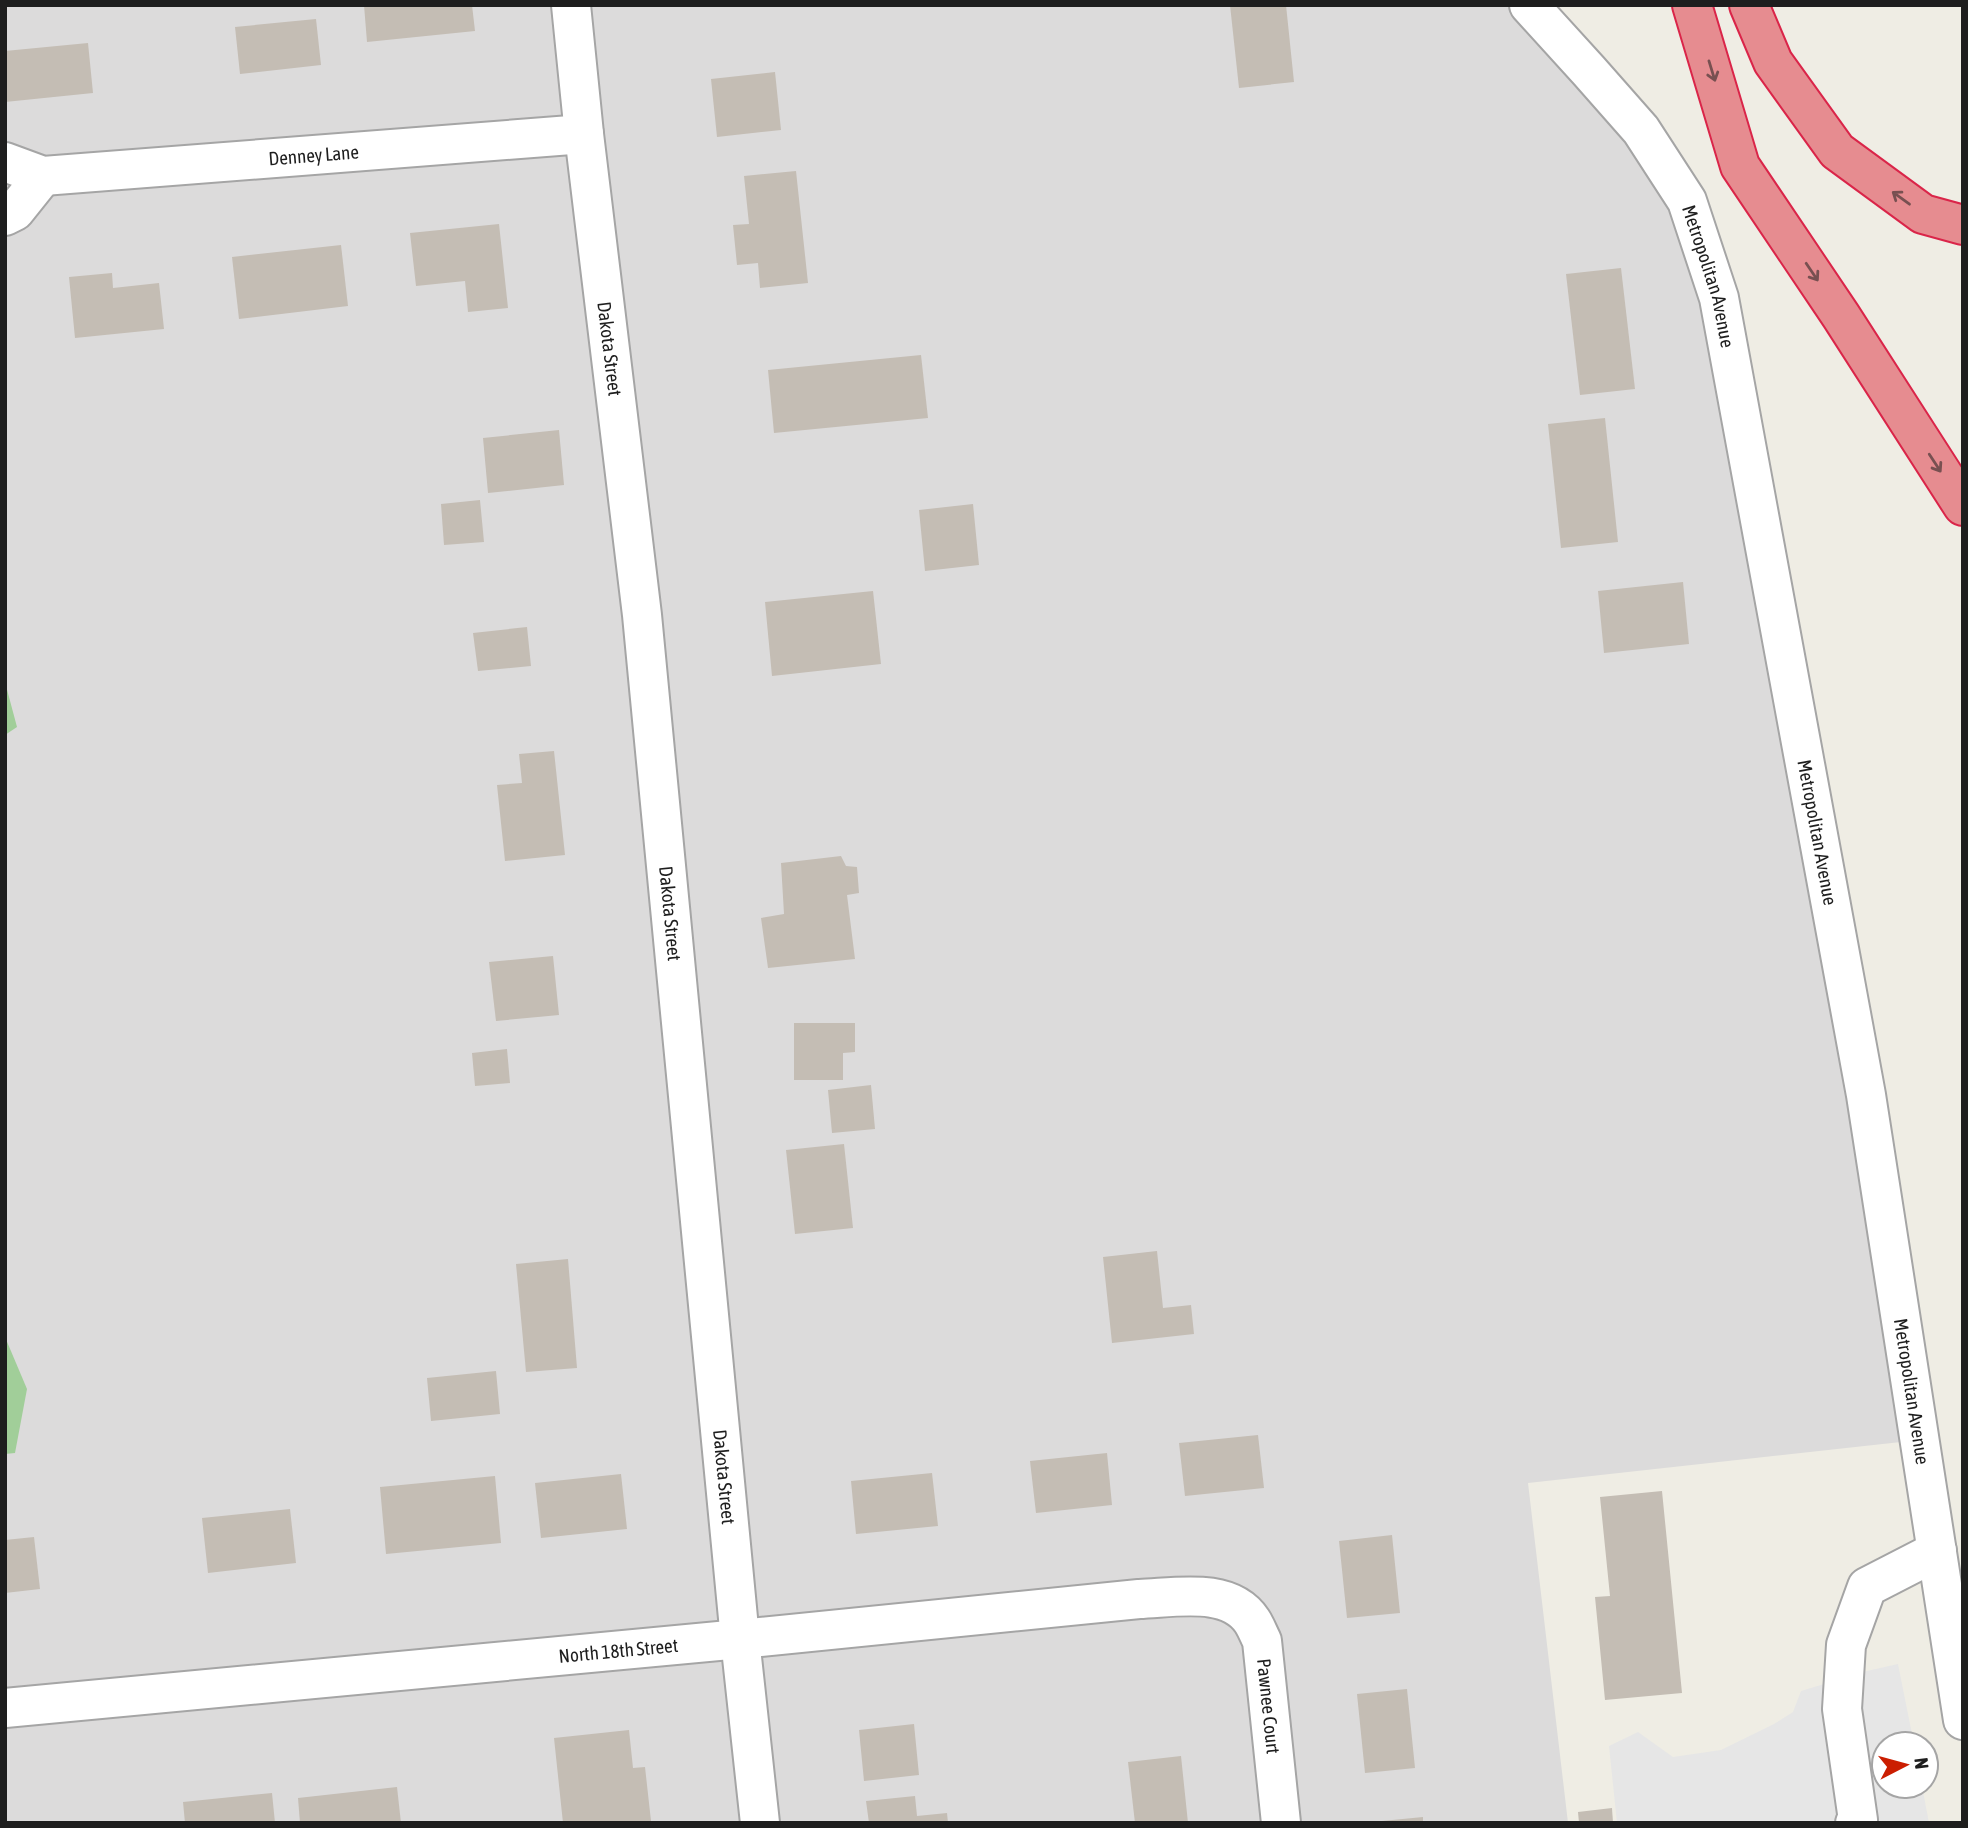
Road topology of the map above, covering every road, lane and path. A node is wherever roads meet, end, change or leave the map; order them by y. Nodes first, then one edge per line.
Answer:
1 (571, 5) edge
2 (1529, 5) edge
3 (1692, 5) edge
4 (1749, 5) edge
5 (584, 134) junction
6 (5, 162) edge
7 (43, 176) junction
8 (5, 216) edge
9 (1963, 225) edge
10 (1963, 506) edge
11 (1937, 1550) junction
12 (1230, 1601) joint
13 (740, 1639) junction
14 (5, 1709) edge
15 (1963, 1720) edge
16 (760, 1823) edge
17 (1281, 1823) edge
18 (1855, 1823) edge

1 - 5 street, Dakota Street
2 - 11 street, Metropolitan Avenue
3 -> 10 highway
9 -> 4 highway
5 - 7 street, Denney Lane
5 - 13 street, Dakota Street
6 - 7 street, Denney Lane
7 - 8 street
11 - 15 street, Metropolitan Avenue
11 - 18 street
12 - 13 street, North 18th Street
12 - 17 street, Pawnee Court
13 - 14 street, North 18th Street
13 - 16 street, Dakota Street

